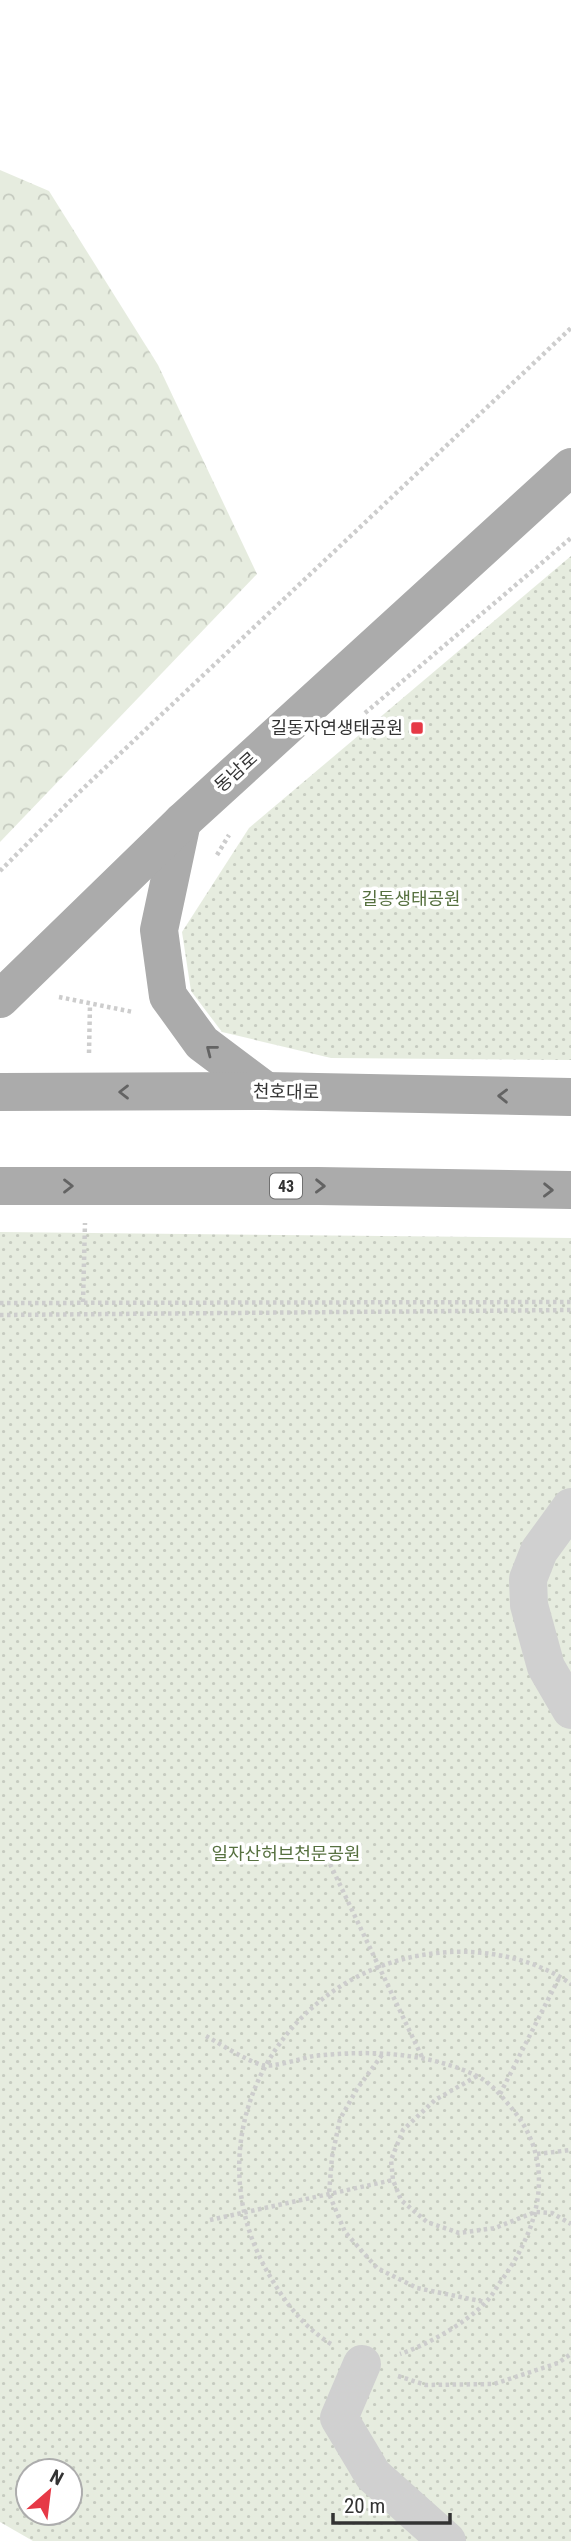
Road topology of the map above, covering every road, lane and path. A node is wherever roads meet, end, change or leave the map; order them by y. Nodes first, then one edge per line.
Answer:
1 (571, 328) edge
2 (571, 467) edge
3 (571, 538) edge
4 (363, 715) dead end
5 (182, 822) junction
6 (230, 832) dead end
7 (216, 856) dead end
8 (0, 871) edge
9 (6, 993) edge
10 (169, 996) junction
11 (266, 1091) junction
12 (0, 1092) edge
13 (571, 1097) edge
14 (0, 1186) edge
15 (571, 1190) edge
16 (571, 1302) edge
17 (0, 1303) edge
18 (571, 1310) edge
19 (0, 1315) edge
20 (571, 1507) edge
21 (571, 1710) edge
22 (321, 1845) dead end
23 (379, 1965) junction
24 (560, 1976) junction
25 (571, 1984) edge
26 (206, 2036) dead end
27 (382, 2055) junction
28 (422, 2057) junction
29 (265, 2066) junction
30 (477, 2076) junction
31 (500, 2094) junction
32 (571, 2150) edge
33 (537, 2154) junction
34 (393, 2180) junction
35 (329, 2194) junction
36 (535, 2212) junction
37 (244, 2213) junction
38 (210, 2220) dead end
39 (571, 2224) edge
40 (486, 2302) junction
41 (571, 2354) edge
42 (362, 2364) junction
43 (447, 2541) edge

1 - 8 path
2 - 5 main road, 동남로
3 - 4 path
5 - 9 main road, 동남로
5 - 10 main road
6 - 7 path
9 - 10 path
11 -> 10 main road
11 -> 12 main road, 천호대로
13 -> 11 main road, 천호대로
14 -> 15 main road, 43
16 - 17 path
18 - 19 path
20 - 21 lane
22 - 23 path
23 - 24 path
23 - 28 path
23 - 29 path
24 - 25 path
24 - 31 path
26 - 29 path
27 - 28 path
27 - 29 path
27 - 35 path
28 - 30 path
29 - 37 path
30 - 31 path
30 - 34 path
31 - 33 path
32 - 33 path
33 - 36 path
34 - 35 path
34 - 36 path
35 - 37 path
35 - 40 path
36 - 39 path
36 - 40 path
37 - 38 path
37 - 42 path
40 - 42 path
41 - 42 path
42 - 43 lane

